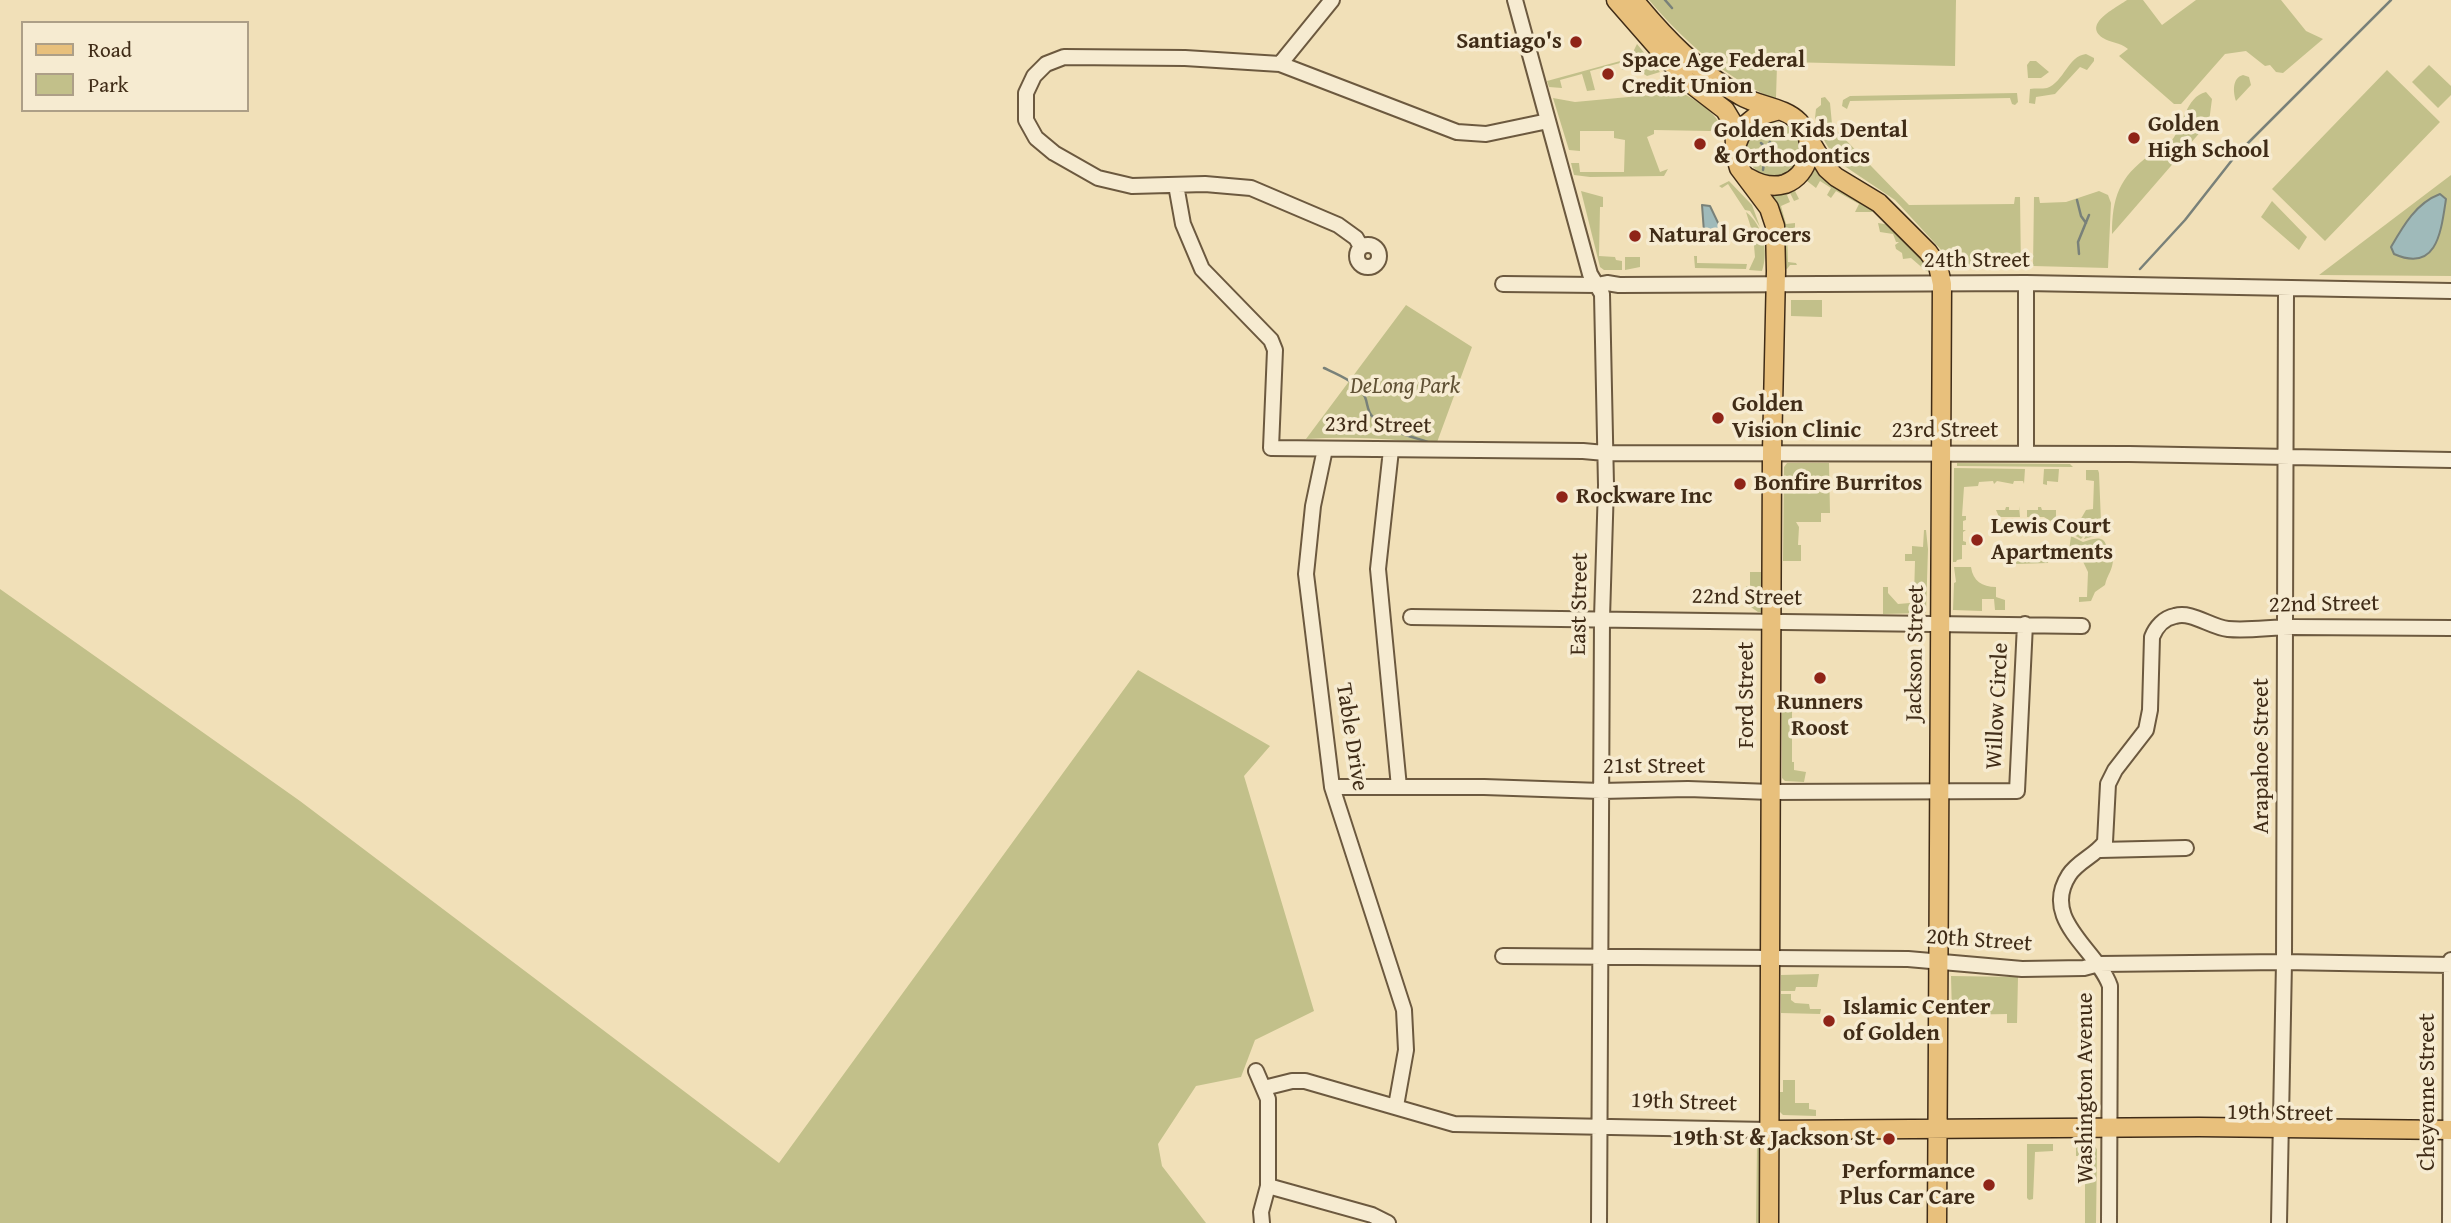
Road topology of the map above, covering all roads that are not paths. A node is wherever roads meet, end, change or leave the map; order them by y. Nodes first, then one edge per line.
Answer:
1 (1332, 0) edge
2 (1515, 0) edge
3 (1615, 0) edge
4 (1634, 0) edge
5 (1280, 64) junction
6 (1776, 111) junction
7 (1548, 121) junction
8 (1810, 141) junction
9 (1735, 146) junction
10 (1746, 176) junction
11 (1176, 185) junction
12 (1362, 247) dead end
13 (2026, 283) junction
14 (1503, 284) dead end
15 (1942, 284) junction
16 (1597, 285) junction
17 (1776, 286) junction
18 (2286, 289) junction
19 (2451, 291) edge
20 (1325, 449) junction
21 (1391, 450) junction
22 (1772, 452) junction
23 (1605, 453) junction
24 (2026, 453) junction
25 (1941, 455) junction
26 (2286, 458) junction
27 (2451, 460) edge
28 (1412, 617) dead end
29 (1602, 618) junction
30 (1772, 622) junction
31 (1941, 623) junction
32 (2025, 624) junction
33 (2082, 626) dead end
34 (2286, 626) junction
35 (2451, 628) edge
36 (1332, 787) junction
37 (1399, 787) junction
38 (1601, 791) junction
39 (2017, 791) joint
40 (1771, 792) junction
41 (1939, 792) junction
42 (2186, 848) dead end
43 (2100, 850) junction
44 (1503, 956) dead end
45 (1601, 956) junction
46 (1769, 958) junction
47 (1938, 962) junction
48 (2284, 962) junction
49 (2099, 964) junction
50 (2451, 964) edge
51 (1256, 1071) dead end
52 (1264, 1088) junction
53 (1396, 1107) junction
54 (1599, 1125) junction
55 (2109, 1129) junction
56 (1769, 1130) junction
57 (1938, 1131) junction
58 (2281, 1134) junction
59 (2450, 1135) edge
60 (1268, 1186) junction
61 (1262, 1223) edge
62 (1388, 1223) edge
63 (1600, 1223) edge
64 (1769, 1223) edge
65 (1937, 1223) edge
66 (2109, 1223) edge
67 (2279, 1223) edge
68 (2450, 1223) edge

1 - 5 street
2 - 7 street, East Street
3 - 9 main road
4 - 6 main road
5 - 7 street
5 - 11 street
6 - 8 main road
6 - 9 main road
7 - 16 street, East Street
8 - 10 main road
8 - 15 main road, Jackson Street
9 - 10 main road
10 - 17 main road, Ford Street
11 - 12 street
11 - 20 street, 23rd Street
13 - 15 street, 24th Street
13 - 18 street, 24th Street
13 - 24 street
14 - 16 street, 24th Street
15 - 17 street, 24th Street
15 - 25 main road, Jackson Street
16 - 17 street, 24th Street
16 - 23 street, East Street
17 - 22 main road, Ford Street
18 - 19 street, 24th Street
18 - 26 street, Arapahoe Street
20 - 21 street, 23rd Street
20 - 36 street, Table Drive
21 - 23 street, 23rd Street
21 - 37 street
22 - 23 street, 23rd Street
22 - 25 street, 23rd Street
22 - 30 main road, Ford Street
23 - 29 street, East Street
24 - 25 street, 23rd Street
24 - 26 street, 23rd Street
25 - 31 main road, Jackson Street
26 - 27 street, 23rd Street
26 - 34 street, Arapahoe Street
28 - 29 street, 22nd Street
29 - 30 street, 22nd Street
29 - 38 street, East Street
30 - 31 street, 22nd Street
30 - 40 main road, Ford Street
31 - 32 street, 22nd Street
31 - 41 main road, Jackson Street
32 - 33 street, 22nd Street
32 - 39 street, Willow Circle
34 - 35 street, 22nd Street
34 - 43 street, 22nd Street
34 - 48 street, Arapahoe Street
36 - 37 street, 21st Street
36 - 53 street, Table Drive
37 - 38 street, 21st Street
38 - 40 street, 21st Street
38 - 45 street, East Street
39 - 41 street, 21st Street
40 - 41 street, 21st Street
40 - 46 main road, Ford Street
41 - 47 main road, Jackson Street
42 - 43 street
43 - 49 street, Washington Avenue
44 - 45 street, 20th Street
45 - 46 street, 20th Street
45 - 54 street, East Street
46 - 47 street, 20th Street
46 - 56 main road, Ford Street
47 - 49 street, 20th Street
47 - 57 main road, Jackson Street
48 - 49 street, 20th Street
48 - 50 street, 20th Street
48 - 58 street, Arapahoe Street
49 - 55 street, Washington Avenue
50 - 59 street, Cheyenne Street
51 - 52 street
52 - 53 street, 19th Street
52 - 60 street
53 - 54 street, 19th Street
54 - 56 street, 19th Street
54 - 63 street, East Street
55 - 57 main road, 19th Street
55 - 58 main road, 19th Street
55 - 66 street, Washington Avenue
56 - 57 main road, 19th Street
56 - 64 main road, Ford Street
57 - 65 main road, Jackson Street
58 - 59 main road, 19th Street
58 - 67 street, Arapahoe Street
59 - 68 street, Cheyenne Street
60 - 61 street
60 - 62 street

